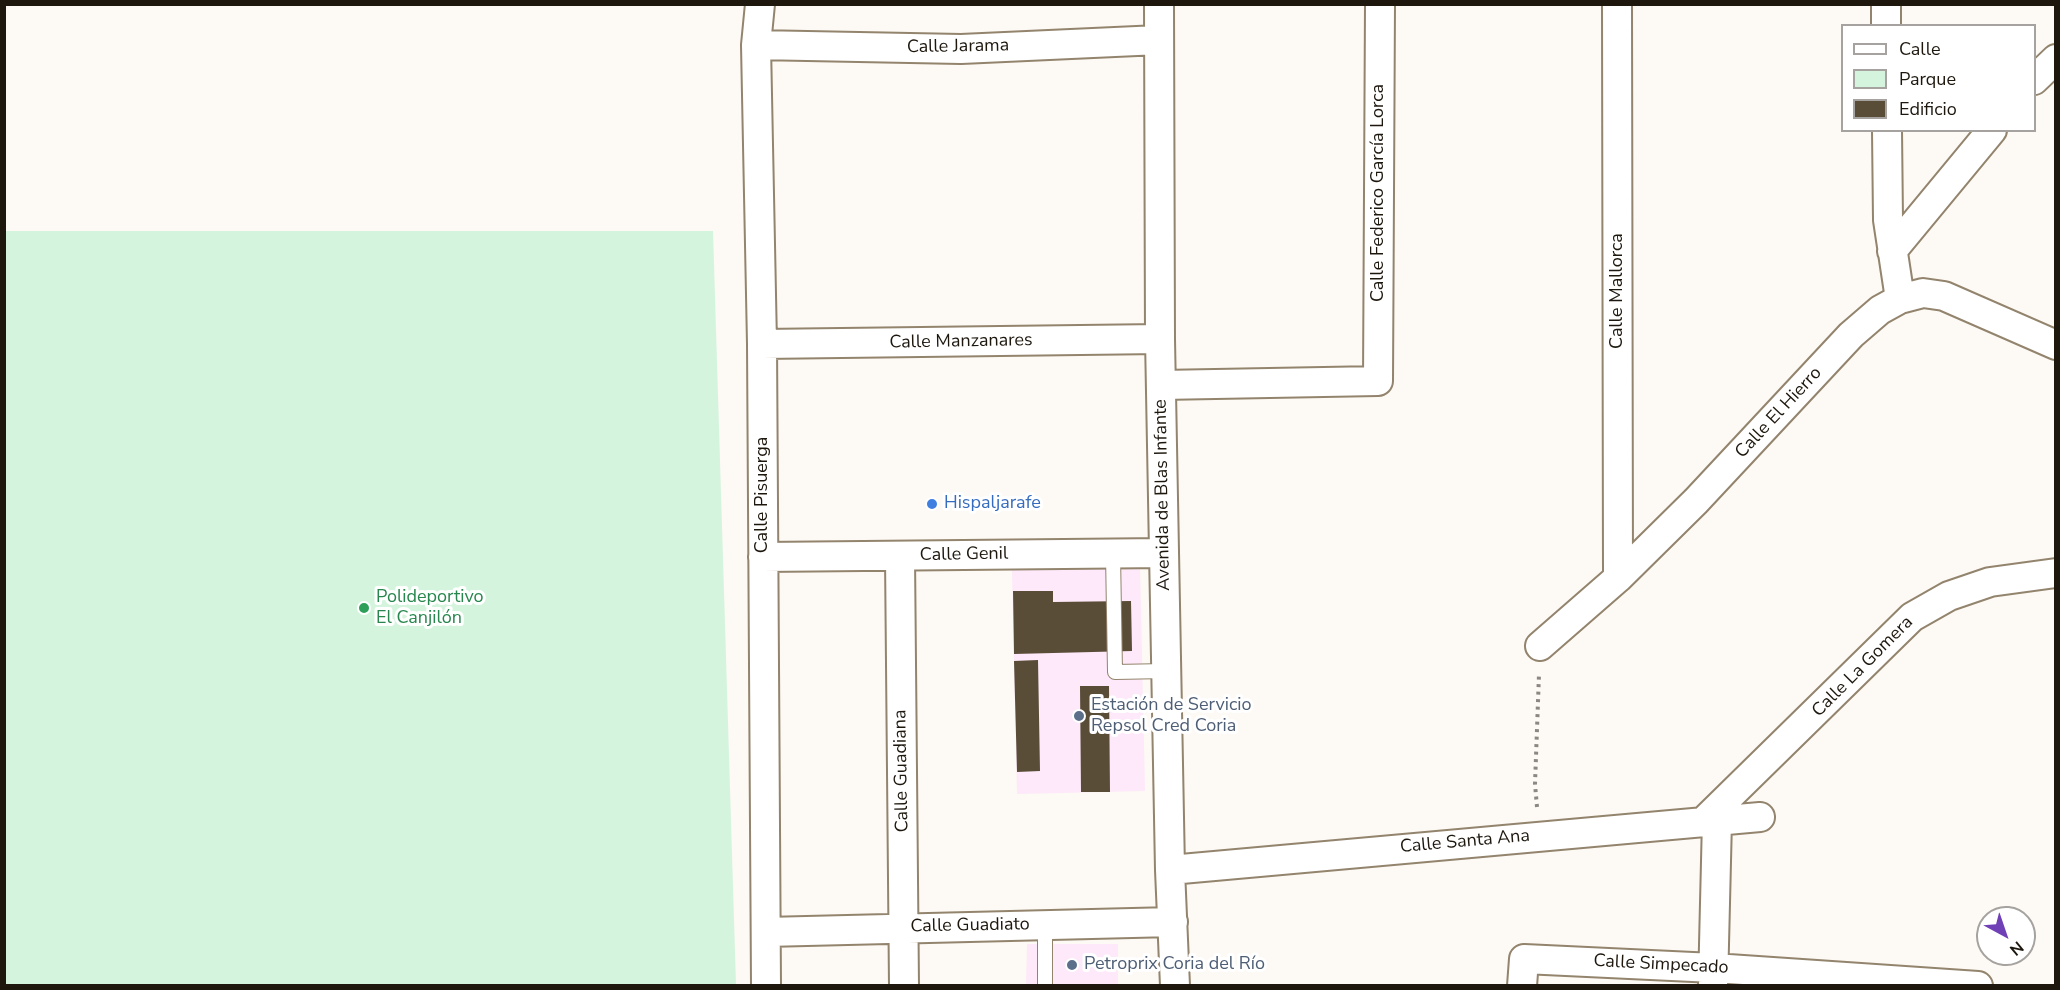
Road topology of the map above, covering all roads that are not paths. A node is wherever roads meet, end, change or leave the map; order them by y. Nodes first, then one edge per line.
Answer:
1 (760, 4) edge
2 (1159, 4) edge
3 (1380, 4) edge
4 (1617, 4) edge
5 (1886, 4) edge
6 (1886, 24) edge
7 (1159, 40) junction
8 (756, 45) junction
9 (2055, 59) edge
10 (2036, 78) edge
11 (1887, 132) edge
12 (1990, 132) edge
13 (1892, 251) junction
14 (1900, 299) junction
15 (1160, 339) junction
16 (762, 344) junction
17 (2055, 345) edge
18 (1161, 385) junction
19 (1164, 553) junction
20 (1113, 554) junction
21 (900, 556) junction
22 (763, 557) junction
23 (2055, 573) edge
24 (1618, 578) junction
25 (1540, 646) road end
26 (1166, 671) junction
27 (1760, 817) dead end
28 (1710, 821) junction
29 (1170, 870) junction
30 (1173, 922) junction
31 (1045, 925) junction
32 (903, 928) junction
33 (766, 932) junction
34 (1523, 972) edge
35 (1714, 976) edge
36 (1969, 985) edge
37 (766, 986) edge
38 (904, 986) edge
39 (1045, 986) edge
40 (1175, 986) edge
41 (1978, 986) edge

1 - 8 street, Calle Pisuerga
2 - 7 street, Avenida de Blas Infante
3 - 18 street, Calle Federico García Lorca
4 - 24 street, Calle Mallorca
5 - 6 street
7 - 8 street, Calle Jarama
7 - 15 street, Avenida de Blas Infante
8 - 16 street, Calle Pisuerga
9 - 10 street
11 - 13 street
12 - 13 street
13 - 14 street
14 - 17 street, Calle El Hierro
14 - 24 street, Calle El Hierro
15 - 16 street, Calle Manzanares
15 - 18 street, Avenida de Blas Infante
16 - 22 street, Calle Pisuerga
18 - 19 street, Avenida de Blas Infante
19 - 20 street, Calle Genil
19 - 26 street, Avenida de Blas Infante
20 - 21 street, Calle Genil
20 - 26 lane
21 - 22 street, Calle Genil
21 - 32 street, Calle Guadiana
22 - 33 street, Calle Pisuerga
23 - 28 street, Calle La Gomera
24 - 25 street, Calle El Hierro
26 - 29 street, Avenida de Blas Infante
27 - 28 street, Calle Santa Ana
28 - 29 street, Calle Santa Ana
28 - 35 street
29 - 30 street, Avenida de Blas Infante
30 - 31 street, Calle Guadiato
30 - 40 street, Avenida de Blas Infante
31 - 32 street, Calle Guadiato
31 - 39 lane
32 - 33 street, Calle Guadiato
32 - 38 street, Calle Guadiana
33 - 37 street, Calle Pisuerga
34 - 35 street, Calle Simpecado
35 - 36 street, Calle Simpecado
36 - 41 street, Calle Simpecado

